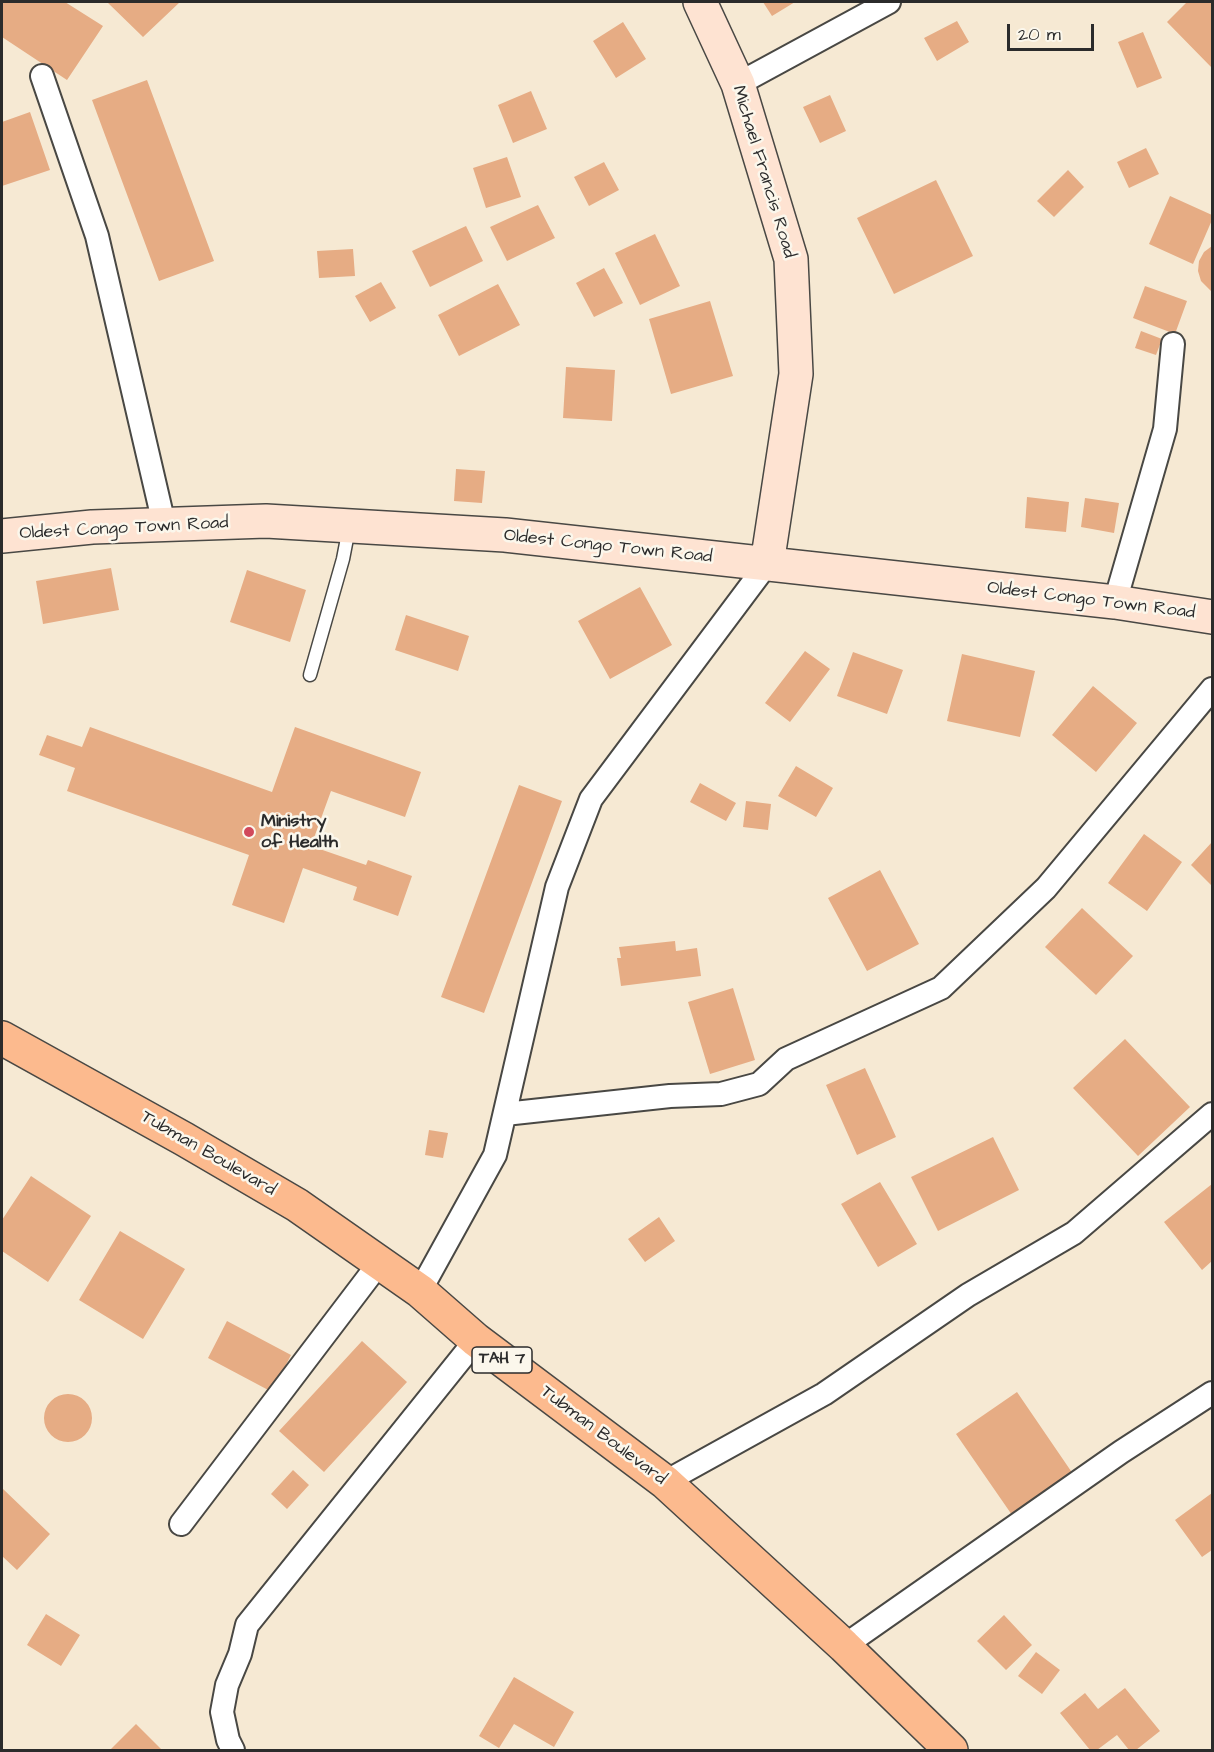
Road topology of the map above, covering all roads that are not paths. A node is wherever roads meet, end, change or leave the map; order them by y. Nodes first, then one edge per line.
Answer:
1 (700, 2) edge
2 (889, 2) edge
3 (42, 76) dead end
4 (738, 84) junction
5 (1173, 344) dead end
6 (164, 524) junction
7 (350, 526) junction
8 (2, 536) edge
9 (767, 564) junction
10 (1115, 602) junction
11 (1212, 617) edge
12 (310, 675) dead end
13 (1212, 689) edge
14 (2, 1038) edge
15 (505, 1114) junction
16 (1212, 1114) edge
17 (380, 1262) junction
18 (420, 1291) junction
19 (476, 1340) junction
20 (1212, 1393) edge
21 (665, 1482) junction
22 (182, 1524) dead end
23 (844, 1647) junction
24 (233, 1750) edge
25 (951, 1750) edge

1 - 4 street, Michael Francis Road
2 - 4 street
3 - 6 street
4 - 9 street, Michael Francis Road
5 - 10 street
6 - 7 street, Oldest Congo Town Road
6 - 8 street, Oldest Congo Town Road
7 - 9 street, Oldest Congo Town Road
7 - 12 lane
9 - 10 street, Oldest Congo Town Road
9 - 15 street
10 - 11 street, Oldest Congo Town Road
13 - 15 street
14 - 17 highway, Tubman Boulevard / TAH 7
15 - 18 street
16 - 21 street
17 - 18 highway, Tubman Boulevard / TAH 7
17 - 22 street
18 - 19 highway, Tubman Boulevard / TAH 7
19 - 21 highway, Tubman Boulevard / TAH 7
19 - 24 street
20 - 23 street
21 - 23 highway, Tubman Boulevard / TAH 7
23 - 25 highway, Tubman Boulevard / TAH 7

